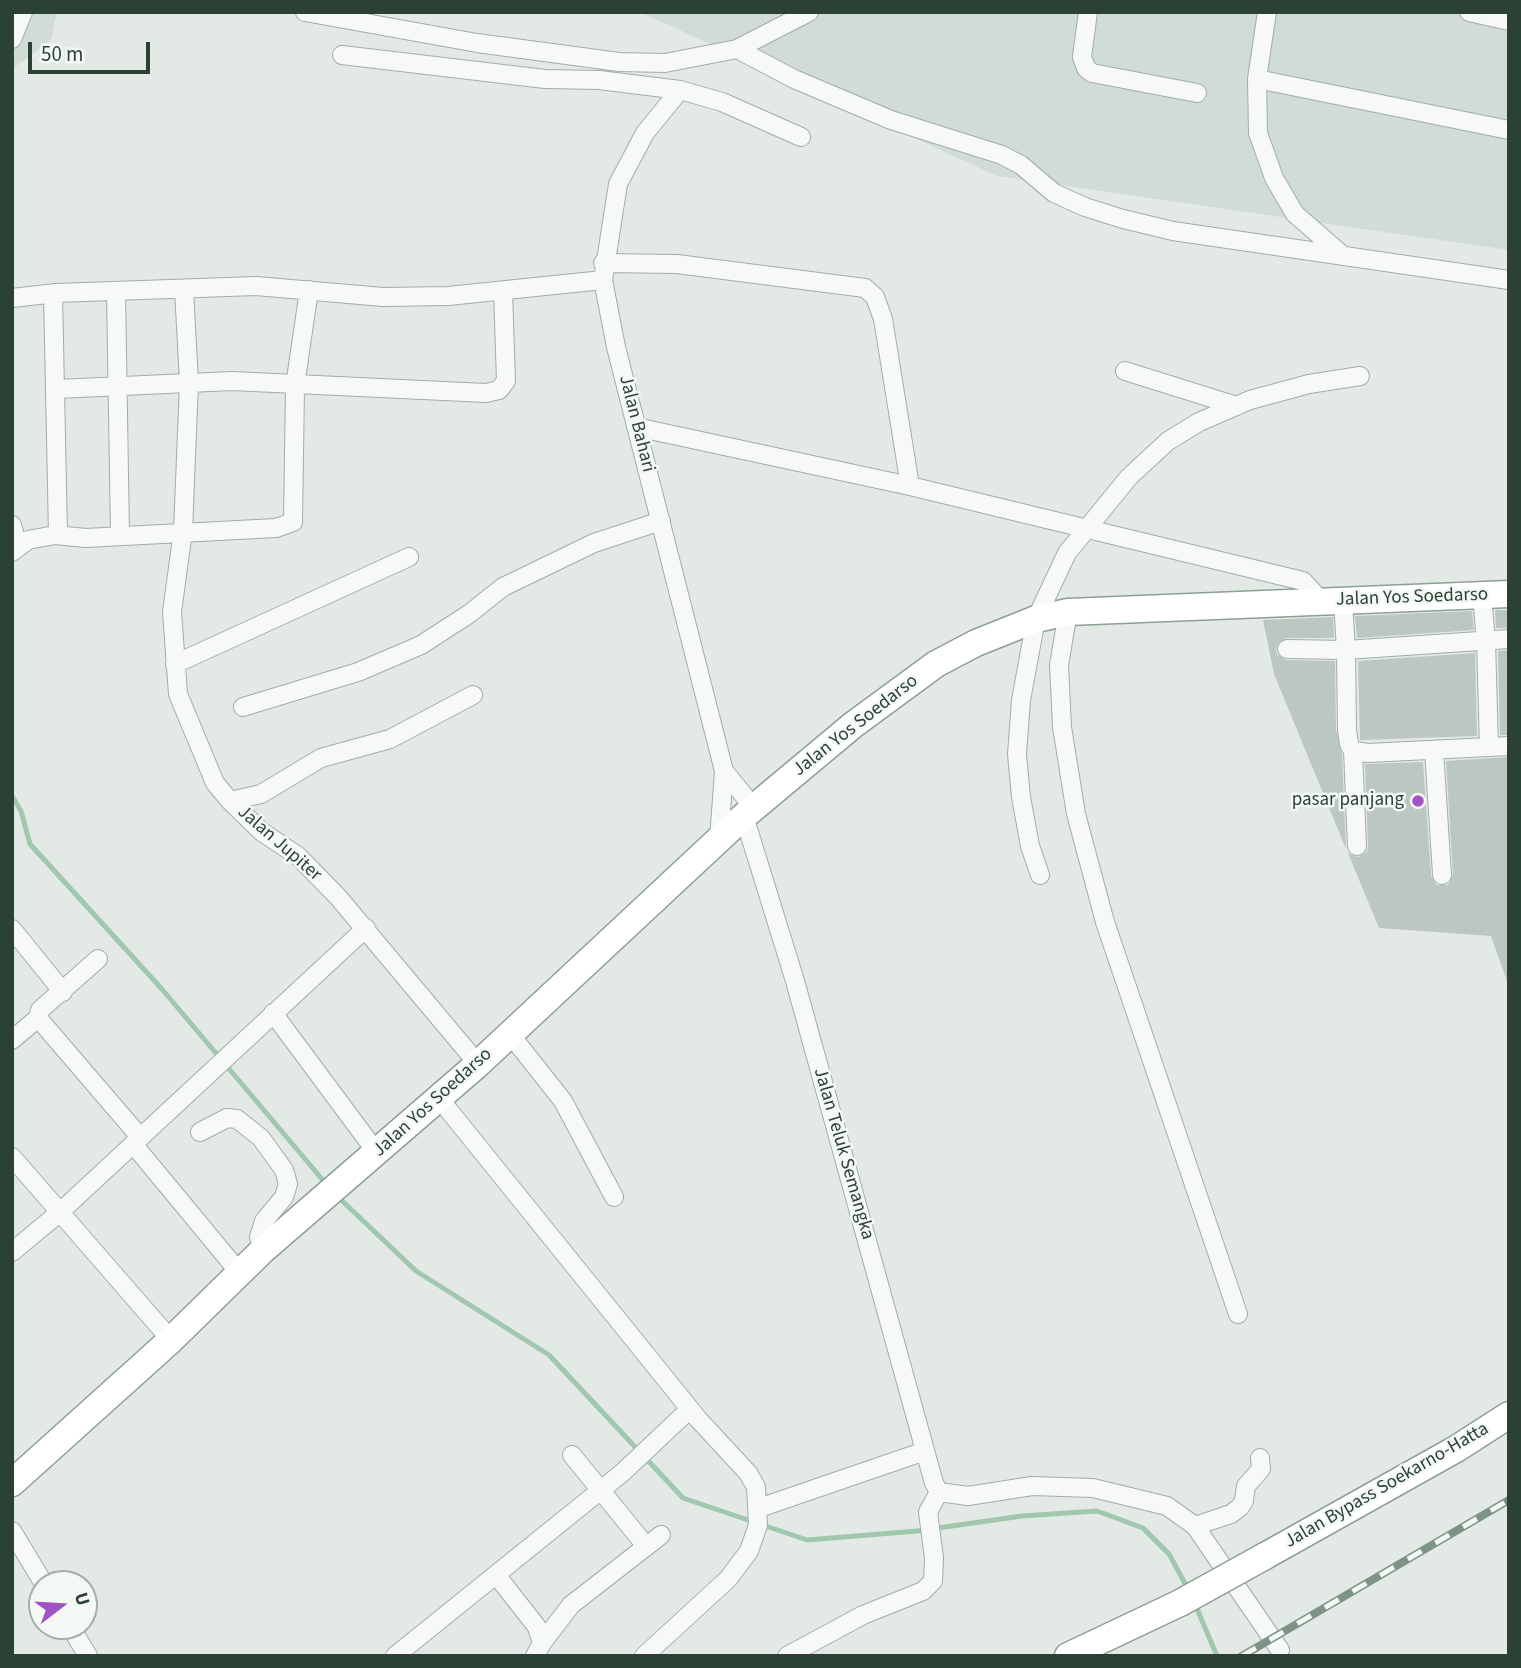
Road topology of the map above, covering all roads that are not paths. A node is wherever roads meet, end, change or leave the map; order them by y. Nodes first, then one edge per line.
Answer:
1 (23, 12) edge
2 (305, 12) edge
3 (808, 12) edge
4 (1088, 12) edge
5 (1266, 12) edge
6 (1469, 12) edge
7 (324, 15) edge
8 (359, 17) edge
9 (1509, 21) edge
10 (12, 39) edge
11 (737, 49) junction
12 (342, 55) dead end
13 (1257, 79) junction
14 (680, 90) junction
15 (1197, 93) dead end
16 (1509, 130) edge
17 (801, 137) dead end
18 (1340, 253) junction
19 (603, 272) junction
20 (1509, 280) edge
21 (184, 289) junction
22 (309, 290) junction
23 (503, 290) junction
24 (116, 292) junction
25 (53, 293) junction
26 (12, 298) edge
27 (1125, 371) dead end
28 (1360, 376) dead end
29 (189, 383) junction
30 (120, 385) junction
31 (295, 386) junction
32 (57, 389) junction
33 (1237, 406) junction
34 (636, 427) junction
35 (911, 486) junction
36 (661, 521) junction
37 (12, 525) edge
38 (1083, 530) junction
39 (183, 531) junction
40 (58, 535) junction
41 (120, 535) junction
42 (15, 549) edge
43 (409, 557) dead end
44 (1509, 594) edge
45 (1482, 596) junction
46 (1313, 601) junction
47 (1343, 601) junction
48 (1068, 612) junction
49 (1036, 619) junction
50 (1509, 639) edge
51 (1486, 641) junction
52 (1287, 649) dead end
53 (1346, 650) junction
54 (174, 664) junction
55 (473, 695) dead end
56 (243, 707) dead end
57 (1509, 746) edge
58 (1489, 747) junction
59 (1434, 750) junction
60 (1353, 751) junction
61 (724, 771) junction
62 (230, 801) junction
63 (749, 812) junction
64 (719, 839) junction
65 (1357, 846) dead end
66 (1040, 875) dead end
67 (1443, 875) dead end
68 (366, 928) junction
69 (12, 929) edge
70 (98, 959) dead end
71 (63, 992) junction
72 (273, 1013) junction
73 (38, 1018) junction
74 (510, 1034) junction
75 (12, 1040) edge
76 (478, 1064) junction
77 (438, 1097) junction
78 (200, 1132) dead end
79 (137, 1141) junction
80 (377, 1153) junction
81 (12, 1157) edge
82 (614, 1197) dead end
83 (59, 1213) junction
84 (263, 1250) junction
85 (12, 1252) edge
86 (239, 1272) junction
87 (1238, 1314) dead end
88 (171, 1340) junction
89 (690, 1409) junction
90 (1509, 1415) edge
91 (925, 1451) junction
92 (572, 1455) dead end
93 (1260, 1458) dead end
94 (16, 1472) edge
95 (601, 1490) junction
96 (939, 1492) junction
97 (759, 1508) junction
98 (1195, 1526) junction
99 (12, 1531) edge
100 (36, 1570) edge
101 (497, 1576) junction
102 (78, 1640) edge
103 (538, 1649) edge
104 (1280, 1650) dead end
105 (88, 1656) edge
106 (395, 1656) edge
107 (644, 1656) edge
108 (787, 1656) edge
109 (1068, 1656) edge

1 - 10 street
2 - 7 street
3 - 11 street
4 - 15 street
5 - 13 street
6 - 9 street
7 - 8 street
8 - 11 street
11 - 18 street
12 - 14 street
13 - 16 street
13 - 18 street
14 - 17 street
14 - 19 street, Jalan Bahari
18 - 20 street
19 - 23 street
19 - 34 street, Jalan Bahari
19 - 35 street
21 - 22 street
21 - 24 street
21 - 29 street, Jalan Jupiter
22 - 23 street
22 - 31 street
23 - 31 street
24 - 25 street
24 - 30 street
25 - 26 street
25 - 32 street
27 - 33 street
28 - 33 street
29 - 30 street
29 - 31 street
29 - 39 street, Jalan Jupiter
30 - 32 street
30 - 41 street
31 - 39 street
32 - 40 street
33 - 38 street
34 - 35 street
34 - 36 street, Jalan Bahari
35 - 38 street
36 - 56 street
36 - 61 street, Jalan Bahari
37 - 42 street
38 - 46 street
38 - 49 street
39 - 41 street
39 - 54 street, Jalan Jupiter
40 - 41 street
40 - 42 street
43 - 54 street
44 - 45 highway, Jalan Yos Soedarso
45 - 47 highway, Jalan Yos Soedarso
45 - 51 street
46 - 47 highway, Jalan Yos Soedarso
46 - 48 highway, Jalan Yos Soedarso
47 - 53 street
48 - 49 highway, Jalan Yos Soedarso
48 - 87 street
49 - 63 highway, Jalan Yos Soedarso
49 - 66 street
50 - 51 street
51 - 53 street
51 - 58 street
52 - 53 street
53 - 60 street
54 - 62 street, Jalan Jupiter
55 - 62 street
57 - 58 street
58 - 59 street
59 - 60 street
59 - 67 street
60 - 65 street
61 - 63 street, Jalan Bahari
61 - 64 street, Jalan Bahari
62 - 68 street, Jalan Jupiter
63 - 64 highway, Jalan Yos Soedarso
63 - 91 street, Jalan Teluk Semangka
64 - 74 highway, Jalan Yos Soedarso
68 - 72 street
68 - 76 street, Jalan Jupiter
69 - 71 street
70 - 71 street
71 - 73 street
72 - 79 street
72 - 80 street
73 - 75 street
73 - 79 street
74 - 76 highway, Jalan Yos Soedarso
74 - 82 street
76 - 77 highway, Jalan Yos Soedarso
77 - 80 highway, Jalan Yos Soedarso
77 - 89 street
78 - 84 street
79 - 83 street
79 - 86 street
80 - 84 highway, Jalan Yos Soedarso
81 - 83 street
83 - 85 street
83 - 88 street
84 - 86 highway, Jalan Yos Soedarso
86 - 88 highway, Jalan Yos Soedarso
88 - 94 highway, Jalan Yos Soedarso
89 - 95 street
89 - 97 street
90 - 109 highway, Jalan Bypass Soekarno-Hatta, bridge
91 - 96 street, Jalan Teluk Semangka
91 - 97 street
92 - 95 street
93 - 98 street
95 - 101 street
95 - 103 street
96 - 98 street
96 - 108 street
97 - 107 street
98 - 104 street
99 - 100 street
101 - 103 street
101 - 106 street
102 - 105 street

